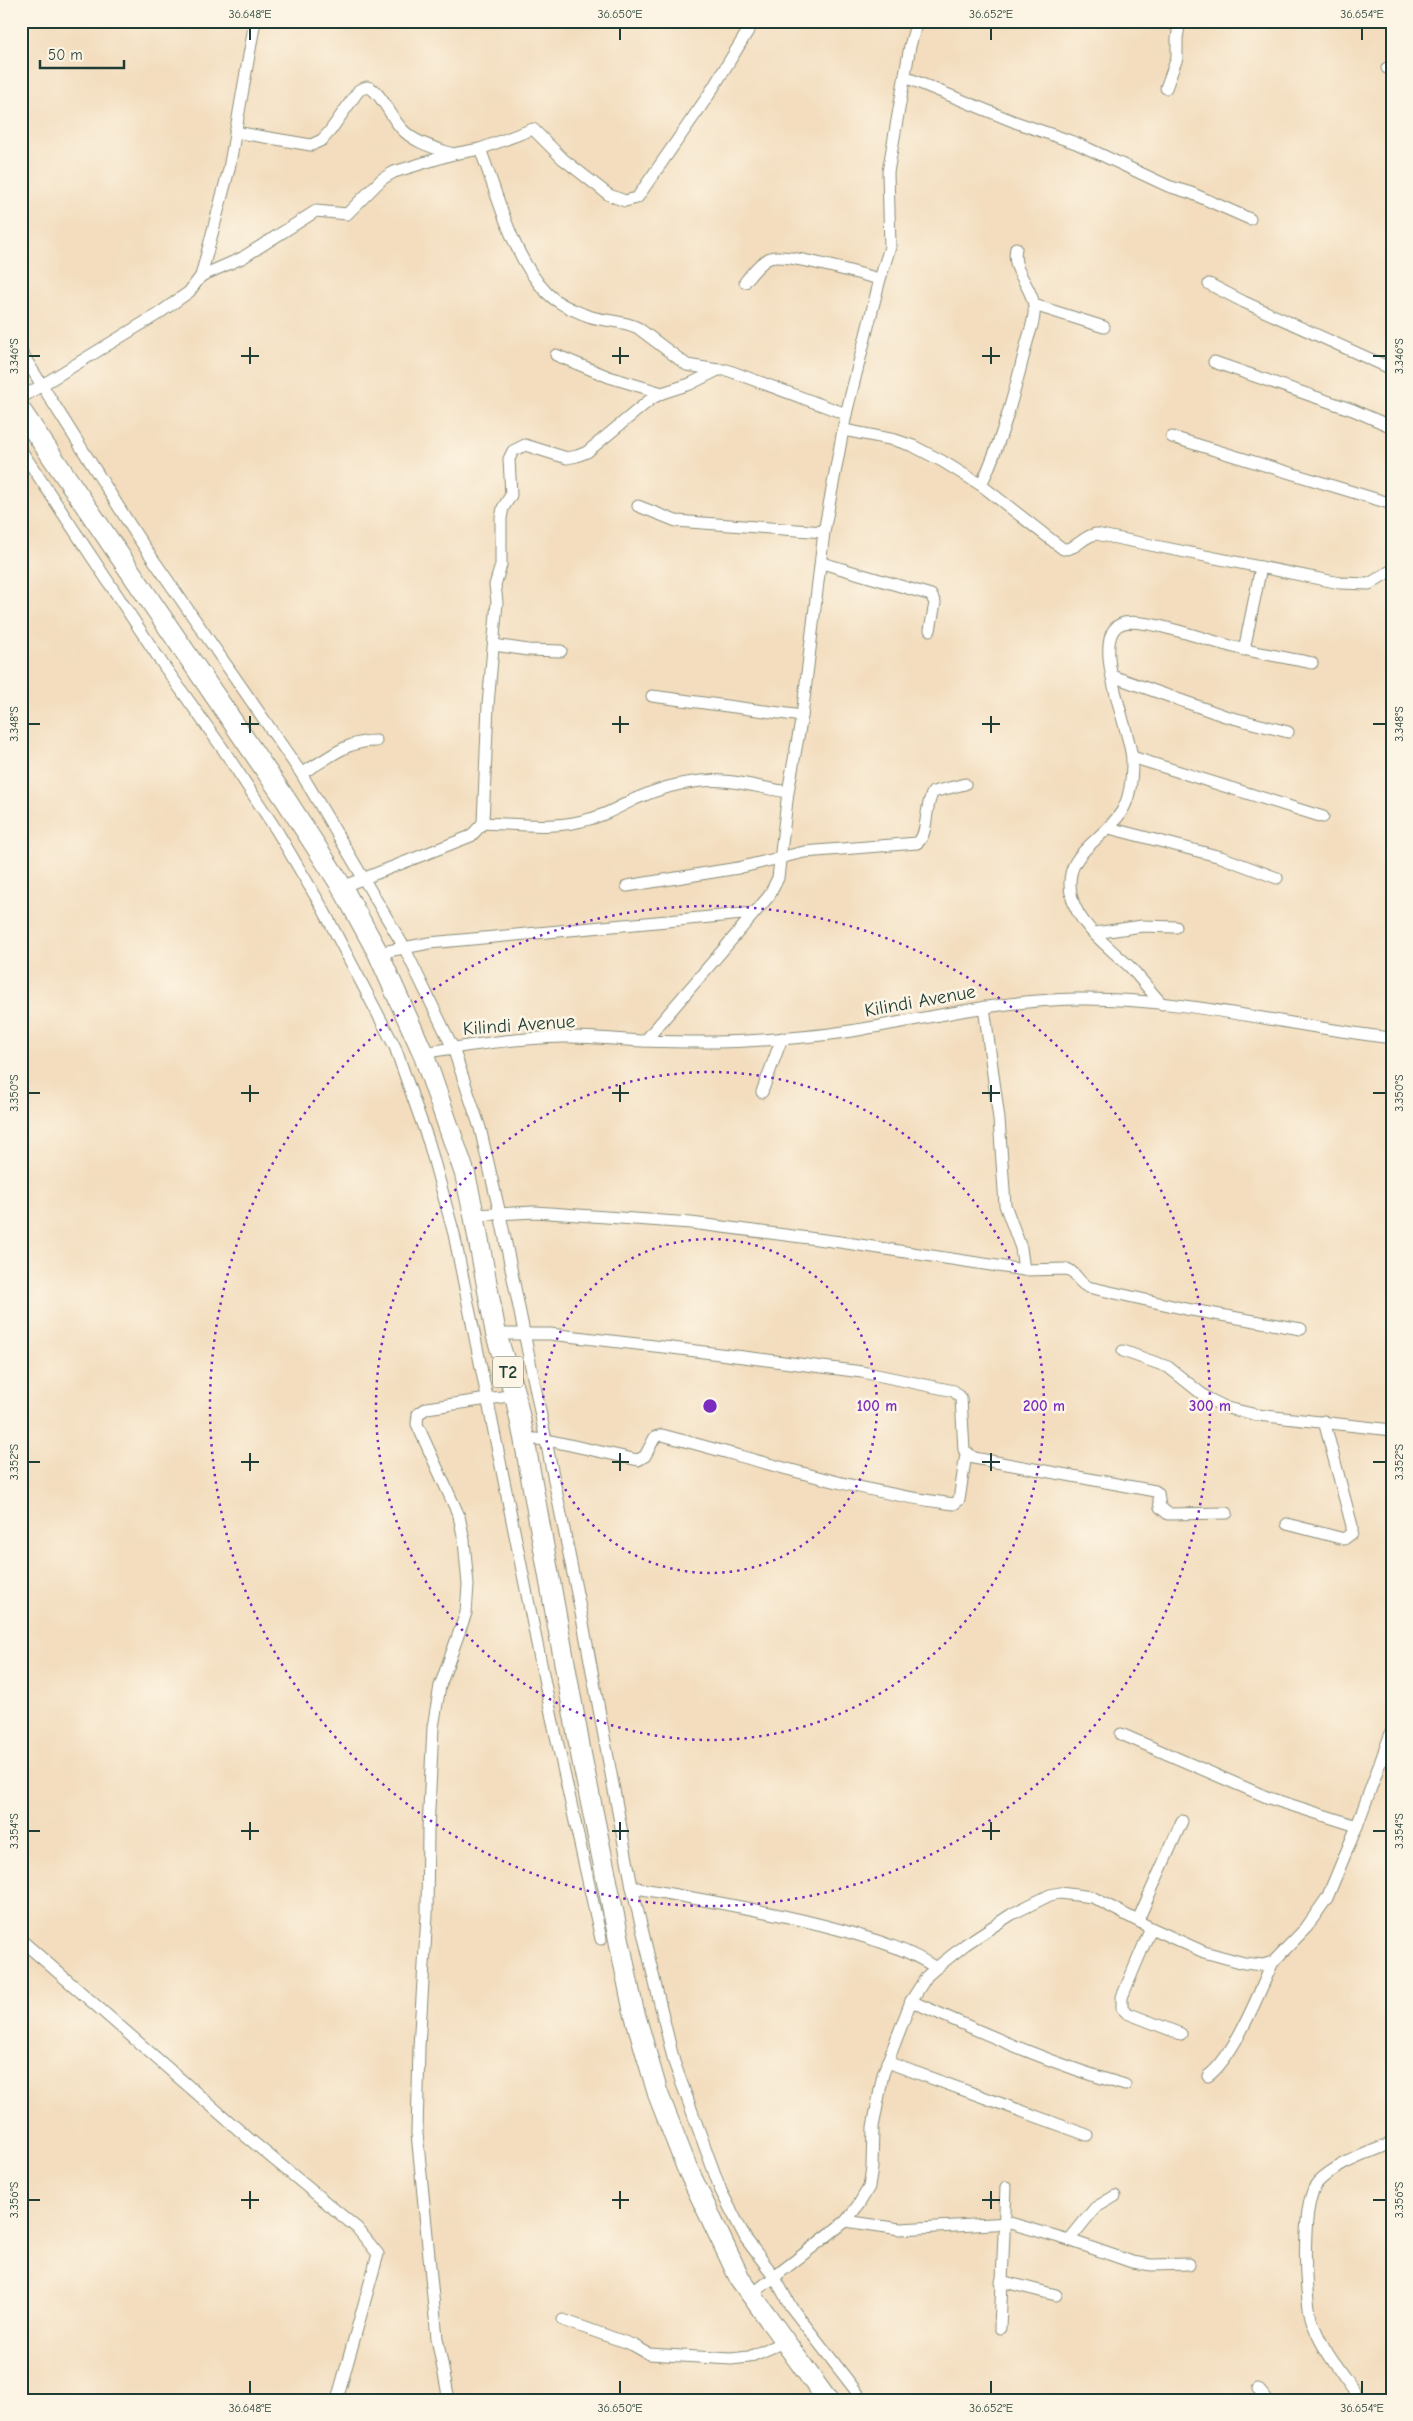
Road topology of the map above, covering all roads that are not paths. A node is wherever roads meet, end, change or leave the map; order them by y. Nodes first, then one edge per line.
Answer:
1 (255, 21) edge
2 (754, 21) edge
3 (917, 21) edge
4 (1164, 21) edge
5 (1179, 24) edge
6 (905, 77) junction
7 (1166, 88) dead end
8 (236, 132) junction
9 (480, 149) junction
10 (453, 154) junction
11 (1250, 219) dead end
12 (1016, 248) dead end
13 (201, 276) junction
14 (880, 279) junction
15 (745, 282) dead end
16 (1209, 284) dead end
17 (1034, 305) junction
18 (1104, 327) dead end
19 (21, 352) edge
20 (556, 355) dead end
21 (1214, 362) dead end
22 (1392, 369) edge
23 (718, 370) junction
24 (42, 384) junction
25 (662, 393) junction
26 (21, 398) edge
27 (21, 411) edge
28 (846, 414) junction
29 (1392, 427) edge
30 (844, 430) junction
31 (1172, 437) dead end
32 (21, 450) edge
33 (980, 485) junction
34 (1392, 504) edge
35 (638, 506) dead end
36 (824, 532) junction
37 (822, 563) junction
38 (1261, 567) junction
39 (1392, 570) edge
40 (930, 630) dead end
41 (494, 645) junction
42 (1244, 650) junction
43 (561, 651) dead end
44 (1312, 663) dead end
45 (1112, 676) junction
46 (652, 696) dead end
47 (802, 716) junction
48 (1288, 732) dead end
49 (376, 741) dead end
50 (1132, 757) junction
51 (301, 774) junction
52 (965, 784) dead end
53 (788, 792) junction
54 (1323, 817) dead end
55 (483, 823) junction
56 (1109, 828) junction
57 (780, 859) junction
58 (363, 877) junction
59 (1277, 878) dead end
60 (342, 886) junction
61 (627, 886) dead end
62 (754, 912) junction
63 (1176, 926) dead end
64 (1095, 933) junction
65 (404, 947) junction
66 (378, 953) junction
67 (1162, 1004) junction
68 (984, 1007) junction
69 (782, 1038) junction
70 (1392, 1038) edge
71 (645, 1041) junction
72 (453, 1048) junction
73 (423, 1053) junction
74 (762, 1092) dead end
75 (500, 1214) junction
76 (474, 1215) junction
77 (1024, 1270) junction
78 (1301, 1329) dead end
79 (525, 1333) junction
80 (496, 1334) junction
81 (1122, 1352) dead end
82 (515, 1395) junction
83 (487, 1401) junction
84 (1324, 1421) junction
85 (1392, 1430) edge
86 (524, 1438) junction
87 (547, 1440) junction
88 (966, 1454) junction
89 (1227, 1513) dead end
90 (1286, 1524) dead end
91 (1392, 1730) edge
92 (1121, 1734) dead end
93 (1182, 1821) dead end
94 (1357, 1826) junction
95 (632, 1887) junction
96 (1138, 1920) junction
97 (1151, 1928) junction
98 (601, 1939) dead end
99 (21, 1940) edge
100 (1273, 1962) junction
101 (936, 1968) junction
102 (911, 2001) junction
103 (1180, 2034) dead end
104 (887, 2062) junction
105 (1208, 2076) dead end
106 (1125, 2085) dead end
107 (1087, 2135) dead end
108 (1392, 2143) edge
109 (1006, 2187) dead end
110 (1115, 2196) dead end
111 (846, 2221) junction
112 (1006, 2222) junction
113 (1069, 2240) junction
114 (1189, 2264) dead end
115 (774, 2276) junction
116 (1002, 2281) junction
117 (751, 2295) junction
118 (1056, 2295) dead end
119 (563, 2320) dead end
120 (1000, 2328) dead end
121 (784, 2342) junction
122 (1258, 2389) dead end
123 (337, 2400) edge
124 (449, 2400) edge
125 (826, 2400) edge
126 (863, 2400) edge
127 (1267, 2400) edge
128 (1360, 2400) edge

1 - 8 street
2 - 9 street
3 - 6 street
4 - 5 street
5 - 7 street
6 - 11 street
6 - 14 street
8 - 10 street
8 - 13 street
9 - 10 street
9 - 23 street
10 - 13 street
12 - 17 street
13 - 24 street
14 - 15 street
14 - 28 street
16 - 22 street
17 - 18 street
17 - 33 street
19 - 24 street
20 - 25 street
21 - 29 street
23 - 25 street
23 - 28 street
24 - 26 street
24 - 51 street
25 - 41 street
27 - 60 highway, T2
28 - 30 street
30 - 33 street
30 - 36 street
31 - 34 street
32 - 83 street
33 - 38 street
35 - 36 street
36 - 37 street
37 - 40 street
37 - 47 street
38 - 39 street
38 - 42 street
41 - 43 street
41 - 55 street
42 - 44 street
42 - 45 street
45 - 48 street
45 - 50 street
46 - 47 street
47 - 53 street
49 - 51 street
50 - 54 street
50 - 56 street
51 - 58 street
52 - 57 street
53 - 55 street
53 - 57 street
55 - 58 street
56 - 59 street
56 - 64 street
57 - 61 street
57 - 62 street
58 - 60 street
58 - 65 street
60 - 66 highway, T2
62 - 65 street
62 - 71 street
63 - 64 street
64 - 67 street
65 - 66 street
65 - 72 street
66 - 73 highway, T2
67 - 68 street, Kilindi Avenue
67 - 70 street, Kilindi Avenue
68 - 69 street, Kilindi Avenue
68 - 77 street
69 - 71 street, Kilindi Avenue
69 - 74 street
71 - 72 street, Kilindi Avenue
72 - 73 street, Kilindi Avenue
72 - 75 street
73 - 76 highway, T2
75 - 76 street
75 - 77 street
75 - 79 street
76 - 80 highway, T2
77 - 78 street
79 - 80 street
79 - 87 street
79 - 88 street
80 - 82 highway, T2
81 - 84 street
82 - 83 street
82 - 86 highway, T2
83 - 98 street
83 - 124 street
84 - 85 street
84 - 90 street
86 - 87 street
86 - 117 highway, T2
87 - 88 street
87 - 95 street
88 - 89 street
91 - 94 street
92 - 94 street
93 - 96 street
94 - 100 street
95 - 101 street
95 - 115 street
96 - 97 street
96 - 101 street
97 - 100 street
97 - 103 street
99 - 123 street
100 - 105 street
101 - 102 street
102 - 104 street
102 - 106 street
104 - 107 street
104 - 111 street
108 - 128 street
109 - 112 street
110 - 113 street
111 - 112 street
111 - 115 street
112 - 113 street
112 - 116 street
113 - 114 street
115 - 117 street
115 - 126 street
116 - 118 street
116 - 120 street
117 - 121 highway, T2
119 - 121 street
121 - 125 highway, T2
122 - 127 street

